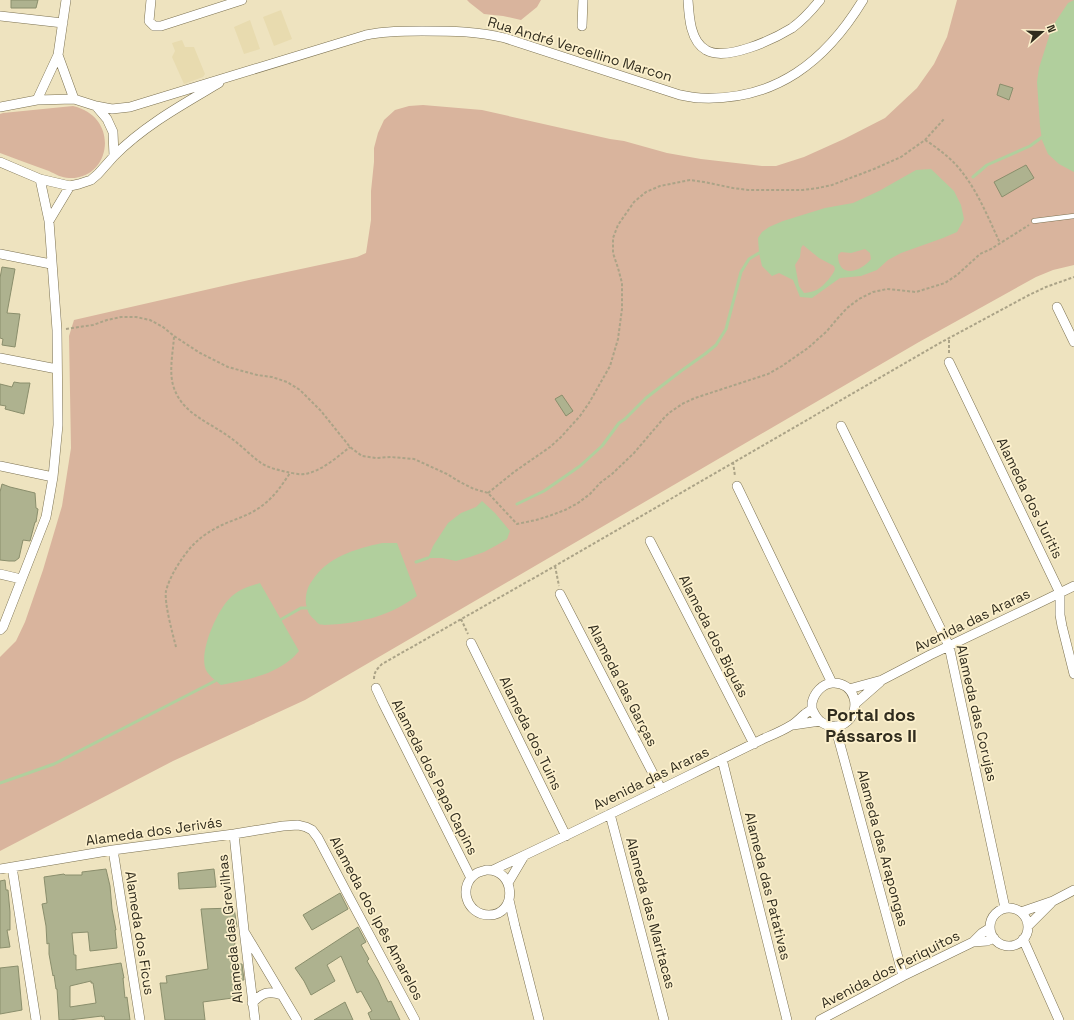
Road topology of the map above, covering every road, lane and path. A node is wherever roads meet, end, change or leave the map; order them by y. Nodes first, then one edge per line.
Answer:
1 (66, 0) edge
2 (150, 0) edge
3 (242, 0) edge
4 (582, 0) edge
5 (688, 0) edge
6 (820, 0) edge
7 (863, 0) edge
8 (0, 16) edge
9 (63, 23) junction
10 (582, 26) dead end
11 (58, 55) junction
12 (233, 75) junction
13 (74, 99) junction
14 (36, 100) junction
15 (96, 106) junction
16 (0, 107) edge
17 (944, 119) dead end
18 (925, 140) junction
19 (114, 156) junction
20 (0, 162) edge
21 (40, 179) junction
22 (70, 186) junction
23 (1074, 216) edge
24 (49, 221) junction
25 (1034, 221) joint
26 (1000, 243) junction
27 (0, 254) edge
28 (51, 264) junction
29 (1074, 277) edge
30 (1057, 307) dead end
31 (57, 330) junction
32 (174, 336) junction
33 (949, 338) junction
34 (1074, 342) edge
35 (0, 358) edge
36 (948, 362) joint
37 (58, 369) junction
38 (842, 426) dead end
39 (350, 447) junction
40 (733, 462) junction
41 (0, 466) edge
42 (290, 473) junction
43 (53, 477) junction
44 (737, 486) joint
45 (488, 493) junction
46 (650, 541) dead end
47 (555, 566) junction
48 (0, 574) edge
49 (21, 579) junction
50 (1074, 586) edge
51 (1060, 592) junction
52 (560, 594) joint
53 (461, 619) junction
54 (0, 630) edge
55 (471, 643) joint
56 (949, 646) junction
57 (176, 647) dead end
58 (1074, 674) edge
59 (882, 680) junction
60 (832, 683) junction
61 (376, 688) joint
62 (848, 689) junction
63 (856, 703) junction
64 (812, 709) junction
65 (820, 721) junction
66 (791, 726) junction
67 (835, 726) junction
68 (754, 744) junction
69 (722, 759) junction
70 (661, 789) junction
71 (610, 814) junction
72 (312, 830) joint
73 (234, 834) junction
74 (566, 836) junction
75 (113, 850) junction
76 (524, 856) junction
77 (12, 866) junction
78 (0, 868) edge
79 (493, 870) junction
80 (471, 878) junction
81 (508, 882) junction
82 (1074, 890) edge
83 (509, 900) junction
84 (1053, 901) junction
85 (1004, 908) junction
86 (1021, 912) junction
87 (1028, 926) junction
88 (990, 928) junction
89 (244, 930) junction
90 (994, 938) junction
91 (1023, 939) junction
92 (973, 942) junction
93 (903, 976) junction
94 (282, 995) junction
95 (252, 1003) junction
96 (36, 1020) edge
97 (140, 1020) edge
98 (255, 1020) edge
99 (297, 1020) edge
100 (415, 1020) edge
101 (539, 1020) edge
102 (664, 1020) edge
103 (787, 1020) edge
104 (820, 1020) edge
105 (1059, 1020) edge

1 - 9 street
2 - 3 street
4 - 10 street
5 - 6 street
7 - 12 street, Rua André Vercellino Marcon
8 - 9 street
9 - 11 street
11 - 13 street
11 - 14 street
12 - 15 street, Rua André Vercellino Marcon
12 - 19 street, Rua André Vercellino Marcon
13 - 14 street, Rua André Vercellino Marcon
13 - 15 street, Rua André Vercellino Marcon
14 - 16 street, Rua André Vercellino Marcon
15 - 19 street
17 - 18 path
18 - 26 path
18 - 45 path
19 - 22 street, Rua André Vercellino Marcon
20 - 21 street, Rua André Vercellino Marcon
21 - 22 street, Rua André Vercellino Marcon
21 - 24 street
22 - 24 street
23 - 25 lane
24 - 28 street
25 - 26 path
26 - 45 path
27 - 28 street
28 - 31 street
29 - 33 path
30 - 34 street
31 - 32 path
31 - 37 street
32 - 39 path
32 - 42 path
33 - 36 path
33 - 40 path
35 - 37 street
36 - 51 street, Alameda dos Juritis
37 - 43 street
38 - 56 street, Alameda das Corujas
39 - 42 path
39 - 45 path
40 - 44 path
40 - 47 path
41 - 43 street
42 - 57 path
43 - 49 street
44 - 60 street
46 - 68 street, Alameda dos Biguás
47 - 52 path
47 - 53 path
48 - 49 street
49 - 54 street
50 - 51 street, Avenida das Araras
51 - 56 street, Avenida das Araras
51 - 58 street, Alameda dos Juritis
52 - 70 street, Alameda das Garças
53 - 55 path
53 - 61 path
55 - 74 street, Alameda dos Tuins
56 - 59 street, Avenida das Araras
56 - 85 street, Alameda das Corujas
59 - 62 street
59 - 63 street
60 - 62 street
60 - 64 street
61 - 80 street, Alameda dos Papa Capins
62 - 63 street
63 - 67 street
64 - 65 street
64 - 66 street
65 - 66 street
65 - 67 street
66 - 68 street, Avenida das Araras
67 - 93 street, Alameda das Arapongas
68 - 69 street, Avenida das Araras
69 - 70 street, Avenida das Araras
69 - 103 street, Alameda das Patativas
70 - 71 street, Avenida das Araras
71 - 74 street, Avenida das Araras
71 - 102 street, Alameda das Maritacas
72 - 73 street, Alameda dos Jerivás
72 - 100 street, Alameda dos Ipês Amarelos
73 - 75 street, Alameda dos Jerivás
73 - 89 street, Alameda das Grevilhas
74 - 76 street, Avenida das Araras
75 - 77 street, Alameda dos Jerivás
75 - 97 street, Alameda dos Ficus
76 - 79 street, Avenida das Araras
76 - 81 street
77 - 78 street, Alameda dos Jerivás
77 - 96 street
79 - 80 street
79 - 81 street
80 - 83 street
81 - 83 street
82 - 84 street
83 - 101 street
84 - 86 street
84 - 87 street
85 - 86 street
85 - 88 street
86 - 87 street
87 - 91 street
88 - 90 street
88 - 92 street
89 - 94 street
89 - 95 street, Alameda das Grevilhas
90 - 91 street
90 - 92 street
91 - 105 street
92 - 93 street, Avenida dos Periquitos
93 - 104 street, Avenida dos Periquitos
94 - 95 street
94 - 99 street
95 - 98 street, Alameda das Grevilhas

